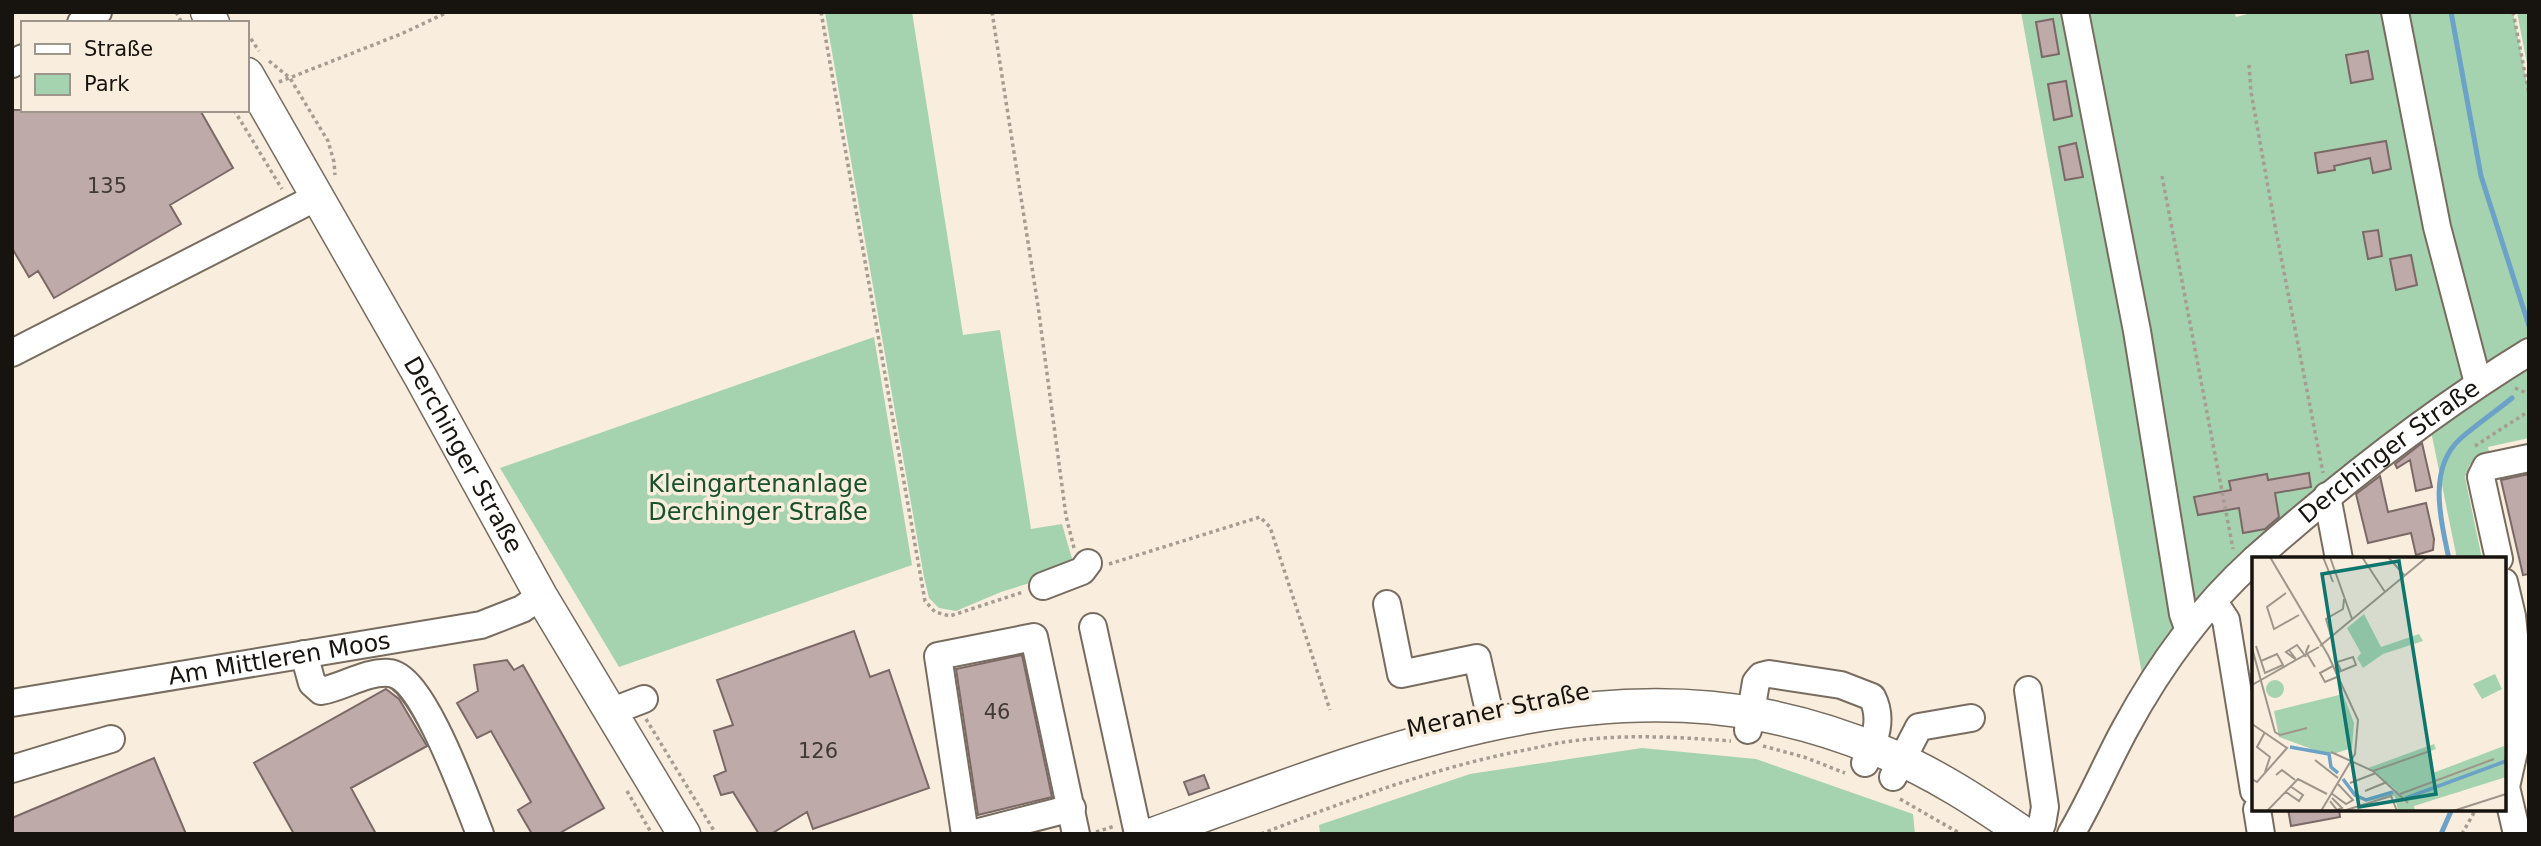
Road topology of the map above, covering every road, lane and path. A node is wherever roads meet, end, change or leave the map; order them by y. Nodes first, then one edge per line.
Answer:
1 (448, 12) edge
2 (821, 12) edge
3 (992, 12) edge
4 (2075, 12) edge
5 (2395, 12) edge
6 (2513, 12) edge
7 (2249, 65) dead end
8 (252, 82) edge
9 (2529, 94) edge
10 (2162, 176) dead end
11 (317, 197) junction
12 (2529, 352) edge
13 (12, 353) edge
14 (2478, 383) junction
15 (2529, 458) edge
16 (2327, 496) junction
17 (2258, 557) edge
18 (2339, 557) edge
19 (2499, 557) edge
20 (1088, 563) junction
21 (2251, 563) edge
22 (1043, 586) joint
23 (2506, 586) edge
24 (541, 596) junction
25 (2214, 601) junction
26 (1387, 604) dead end
27 (2521, 614) edge
28 (1093, 627) dead end
29 (2188, 628) junction
30 (304, 654) junction
31 (2028, 691) dead end
32 (12, 698) edge
33 (643, 699) dead end
34 (13, 703) edge
35 (1330, 710) dead end
36 (611, 712) junction
37 (1971, 718) dead end
38 (1492, 724) junction
39 (1750, 733) junction
40 (111, 739) dead end
41 (1862, 762) junction
42 (12, 769) edge
43 (1897, 779) junction
44 (2252, 780) edge
45 (2257, 811) edge
46 (2475, 811) edge
47 (1074, 821) edge
48 (1142, 829) edge
49 (480, 834) edge
50 (684, 834) edge
51 (965, 834) edge
52 (971, 834) edge
53 (1090, 834) edge
54 (1202, 834) edge
55 (1261, 834) edge
56 (1961, 834) edge
57 (1993, 834) edge
58 (2025, 834) edge
59 (2038, 834) edge
60 (2071, 834) edge
61 (2261, 834) edge
62 (2462, 834) edge
63 (2517, 834) edge

1 - 8 path
2 - 22 path
3 - 20 path
4 - 29 street
5 - 14 street
6 - 9 path
7 - 16 path
8 - 11 main road, Derchinger Straße
10 - 21 path
11 - 13 street
11 - 24 main road, Derchinger Straße
12 - 14 street, Derchinger Straße
14 - 16 street, Derchinger Straße
15 - 19 street
16 - 17 street, Derchinger Straße
16 - 18 street
20 - 22 street
20 - 35 path
21 - 25 street, Derchinger Straße
23 - 27 street
24 - 30 street, Am Mittleren Moos
24 - 36 main road, Derchinger Straße
25 - 29 street, Derchinger Straße
25 - 44 street
26 - 38 street
27 - 63 street
28 - 48 street
29 - 60 street, Derchinger Straße
30 - 34 street, Am Mittleren Moos
30 - 49 street
31 - 59 street
32 - 34 street
33 - 36 street
36 - 50 main road, Derchinger Straße
37 - 43 street
38 - 39 main road, Meraner Straße
38 - 48 main road, Meraner Straße
39 - 41 main road, Meraner Straße
39 - 41 path, Meraner Straße
39 - 41 street
39 - 54 main road, Meraner Straße
39 - 55 path, Meraner Straße
40 - 42 street
41 - 43 main road, Meraner Straße
43 - 56 path
43 - 57 main road, Meraner Straße
43 - 58 main road, Meraner Straße
45 - 61 street
46 - 62 path
47 - 51 street
47 - 52 street
48 - 53 path

